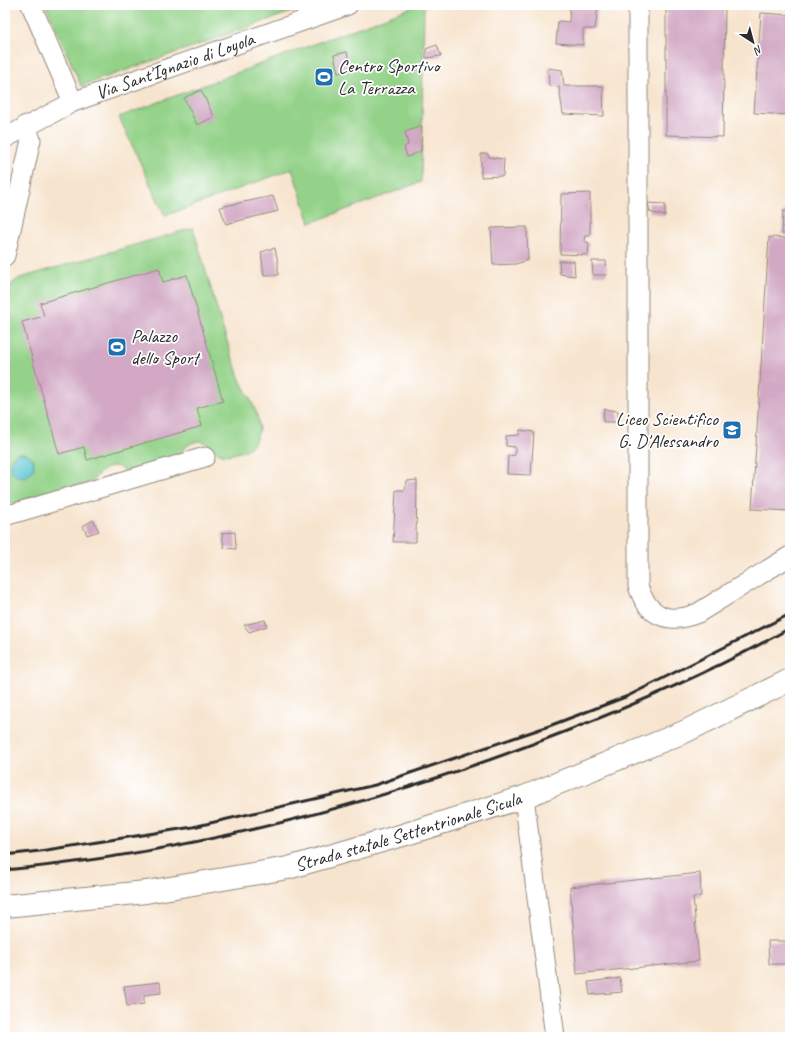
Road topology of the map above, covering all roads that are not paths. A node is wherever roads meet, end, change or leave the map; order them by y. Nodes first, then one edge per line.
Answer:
1 (31, 5) edge
2 (348, 5) edge
3 (638, 5) edge
4 (73, 102) junction
5 (26, 125) junction
6 (5, 138) edge
7 (5, 256) edge
8 (205, 457) dead end
9 (5, 516) edge
10 (790, 556) edge
11 (790, 680) edge
12 (524, 797) junction
13 (5, 906) edge
14 (555, 1037) edge

1 - 4 street
2 - 4 street, Via Sant'Ignazio di Loyola
3 - 10 street
4 - 5 street, Via Sant'Ignazio di Loyola
5 - 6 street, Via Sant'Ignazio di Loyola
5 - 7 street
8 - 9 street
11 - 12 main road, Strada statale Settentrionale Sicula
12 - 13 main road, Strada statale Settentrionale Sicula
12 - 14 street

